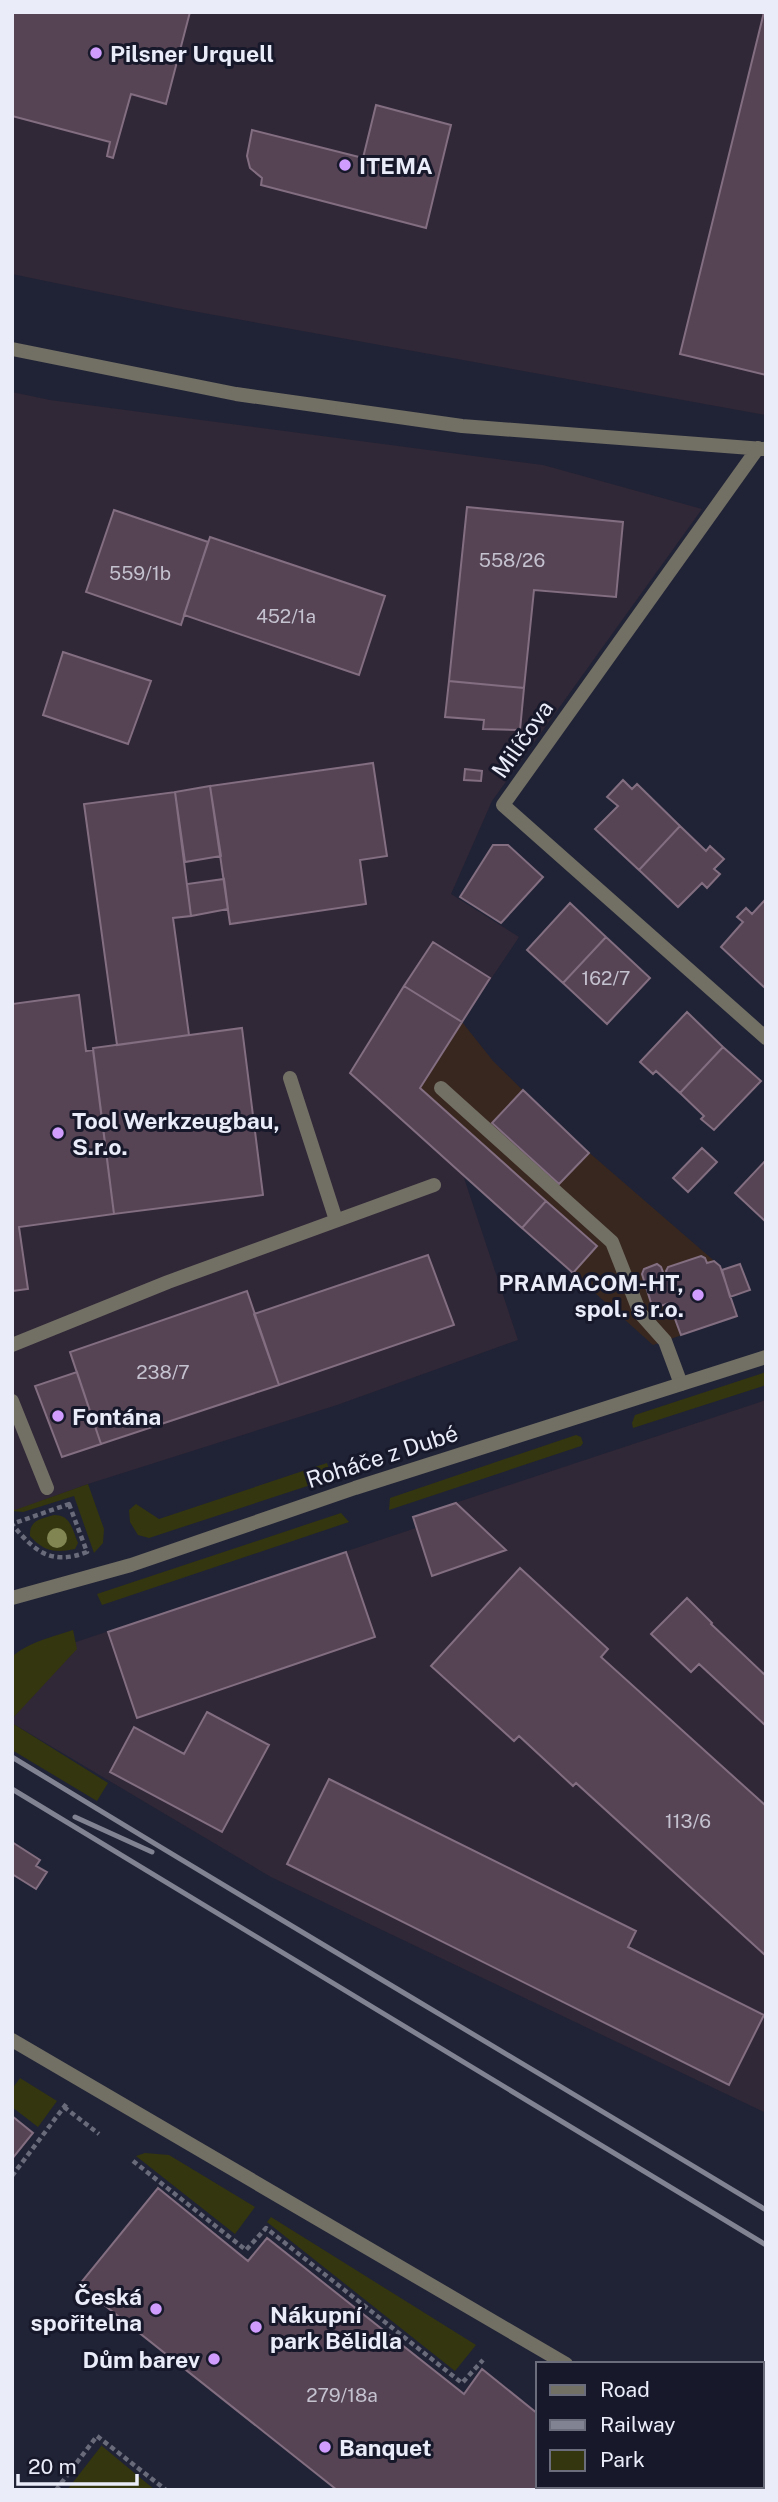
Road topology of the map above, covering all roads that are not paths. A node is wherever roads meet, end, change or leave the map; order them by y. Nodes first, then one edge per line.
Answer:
1 (12, 349) edge
2 (762, 448) edge
3 (766, 1038) edge
4 (290, 1078) dead end
5 (441, 1088) dead end
6 (433, 1185) dead end
7 (336, 1220) junction
8 (12, 1345) edge
9 (766, 1357) edge
10 (681, 1384) junction
11 (12, 1401) edge
12 (47, 1488) dead end
13 (12, 1598) edge
14 (12, 2040) edge
15 (563, 2362) edge

1 - 2 street
2 - 3 street, Milíčova
4 - 7 street
5 - 10 street
6 - 7 street
7 - 8 street
9 - 10 street, Roháče z Dubé
10 - 13 street, Roháče z Dubé
11 - 12 street
14 - 15 street

